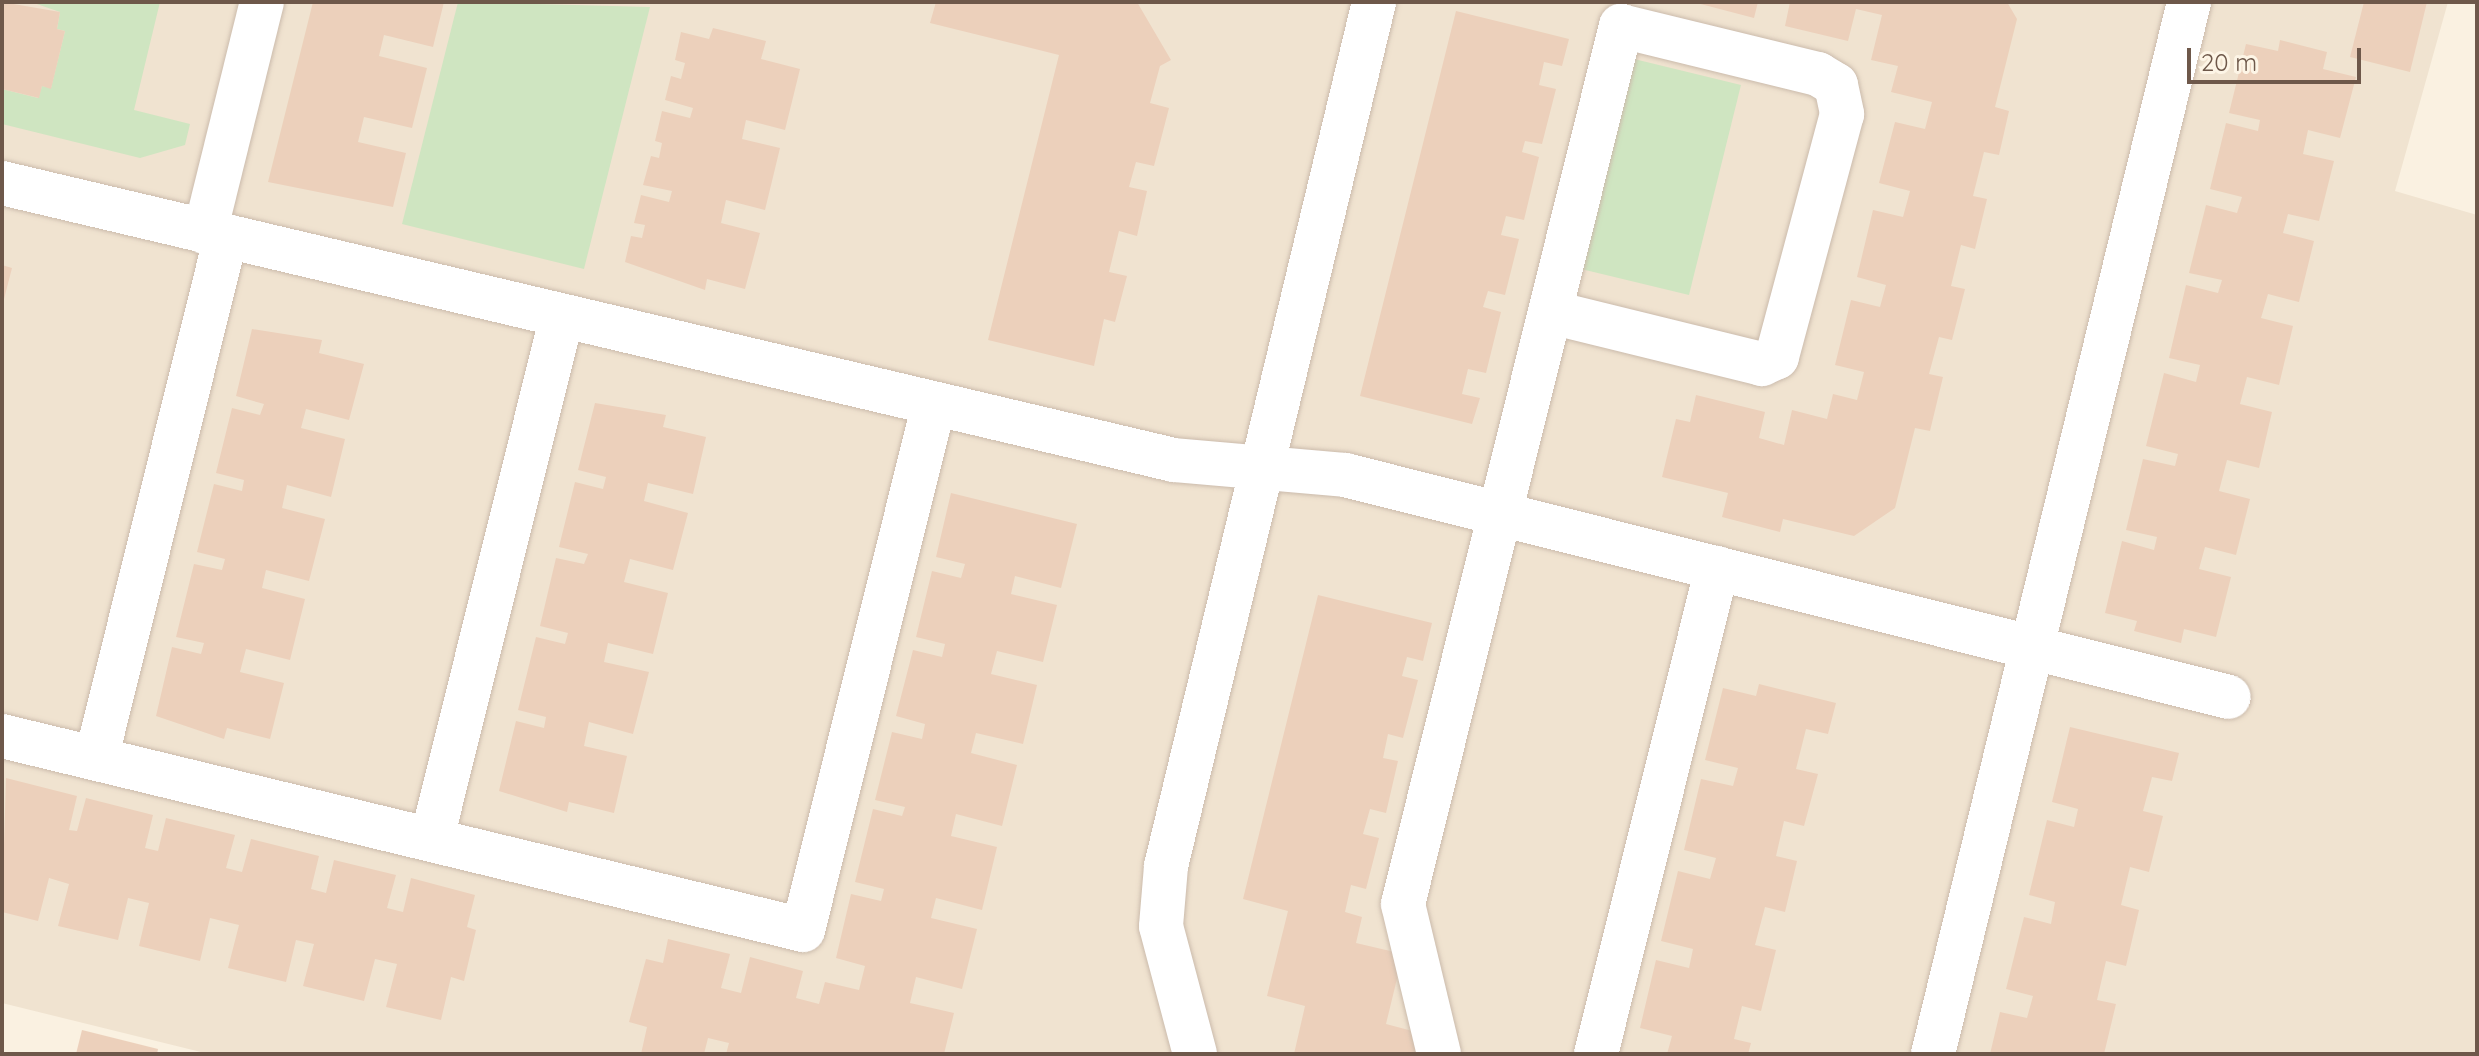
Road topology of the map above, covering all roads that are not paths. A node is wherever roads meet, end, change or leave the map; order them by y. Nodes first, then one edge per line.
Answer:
1 (262, 2) edge
2 (1374, 2) edge
3 (2189, 2) edge
4 (2, 183) edge
5 (215, 234) junction
6 (1550, 312) junction
7 (562, 316) junction
8 (934, 404) junction
9 (1262, 467) junction
10 (1500, 513) junction
11 (1717, 568) junction
12 (2032, 647) junction
13 (2229, 697) dead end
14 (2, 736) edge
15 (97, 755) junction
16 (432, 838) junction
17 (1195, 1054) edge
18 (1439, 1054) edge
19 (1596, 1054) edge
20 (1933, 1054) edge

1 - 5 lane
2 - 9 lane
3 - 12 lane
4 - 5 lane
5 - 7 lane
5 - 15 lane
6 - 6 lane
6 - 10 lane
7 - 8 lane
7 - 16 lane
8 - 9 lane
8 - 16 lane
9 - 10 lane
9 - 17 lane
10 - 11 lane
10 - 18 lane
11 - 12 lane
11 - 19 lane
12 - 13 lane
12 - 20 lane
14 - 15 lane
15 - 16 lane

